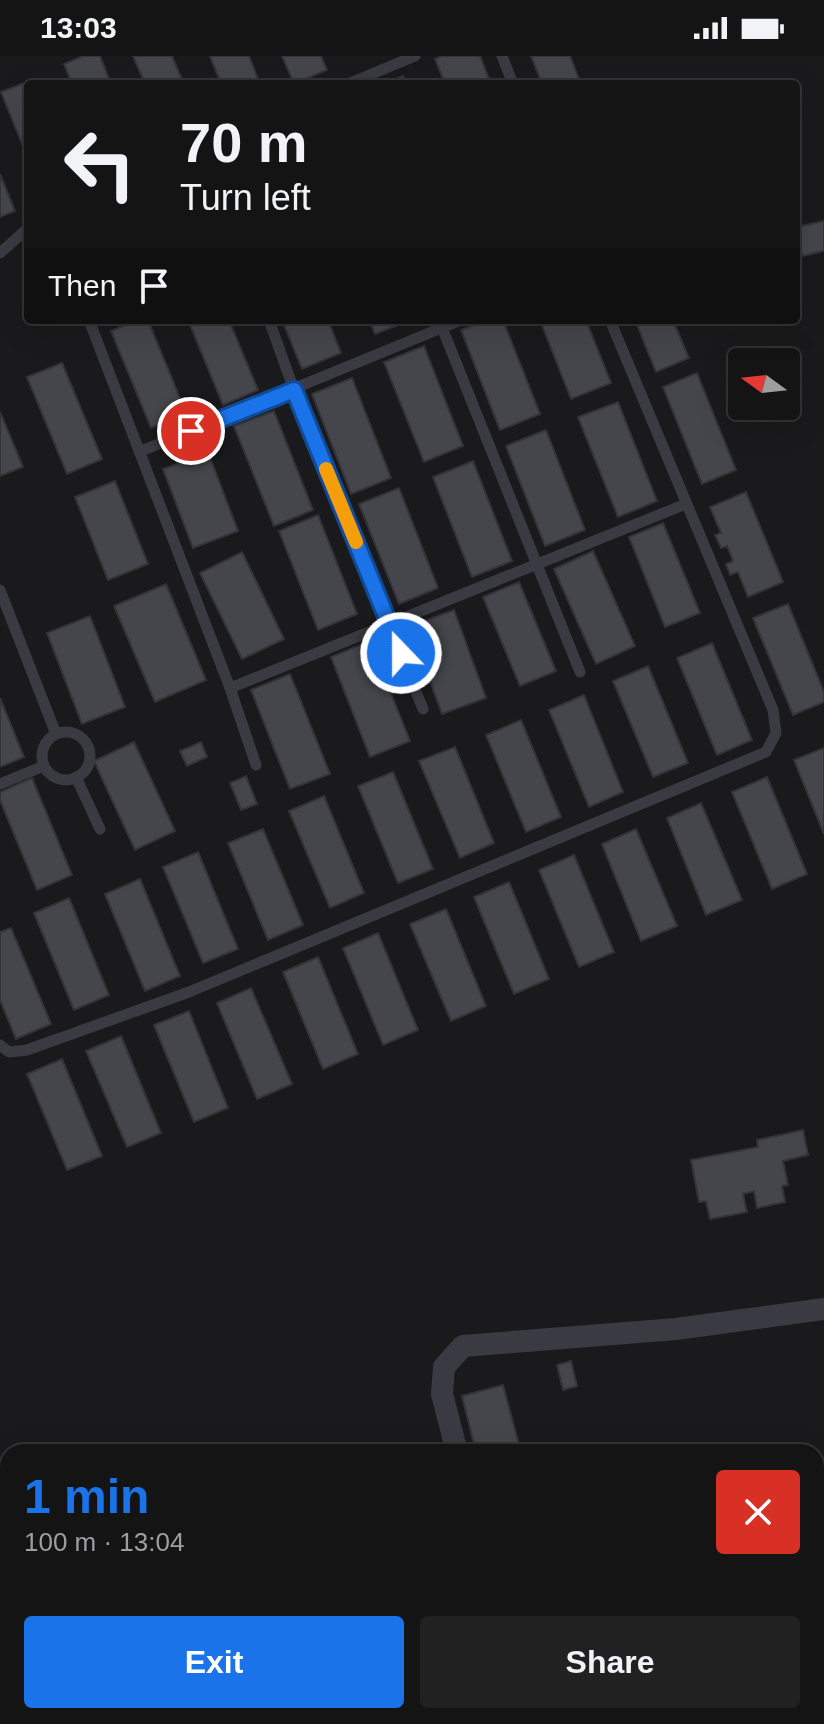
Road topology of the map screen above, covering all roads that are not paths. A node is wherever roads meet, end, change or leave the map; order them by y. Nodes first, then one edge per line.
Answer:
1 (415, 56) edge
2 (502, 56) edge
3 (358, 80) edge
4 (511, 80) edge
5 (24, 232) edge
6 (0, 253) edge
7 (91, 324) edge
8 (270, 324) edge
9 (441, 324) edge
10 (612, 324) edge
11 (294, 390) junction
12 (139, 452) junction
13 (686, 504) junction
14 (537, 565) junction
15 (0, 590) edge
16 (390, 624) junction
17 (580, 672) dead end
18 (230, 688) junction
19 (423, 709) dead end
20 (56, 734) junction
21 (256, 765) dead end
22 (44, 766) junction
23 (76, 777) junction
24 (0, 784) edge
25 (100, 829) dead end
26 (0, 1045) edge
27 (824, 1309) edge
28 (455, 1444) edge

1 - 3 lane
2 - 4 lane
5 - 6 lane
7 - 12 lane
8 - 11 lane
9 - 11 lane
9 - 14 lane
10 - 13 lane
11 - 12 lane
11 - 16 lane
12 - 18 lane
13 - 14 lane
13 - 26 lane
14 - 16 lane
14 - 17 lane
15 - 20 lane
16 - 18 lane
16 - 19 lane
18 - 21 lane
20 - 22 lane
20 - 23 lane
22 - 23 lane
22 - 24 lane
23 - 25 lane
27 - 28 street

